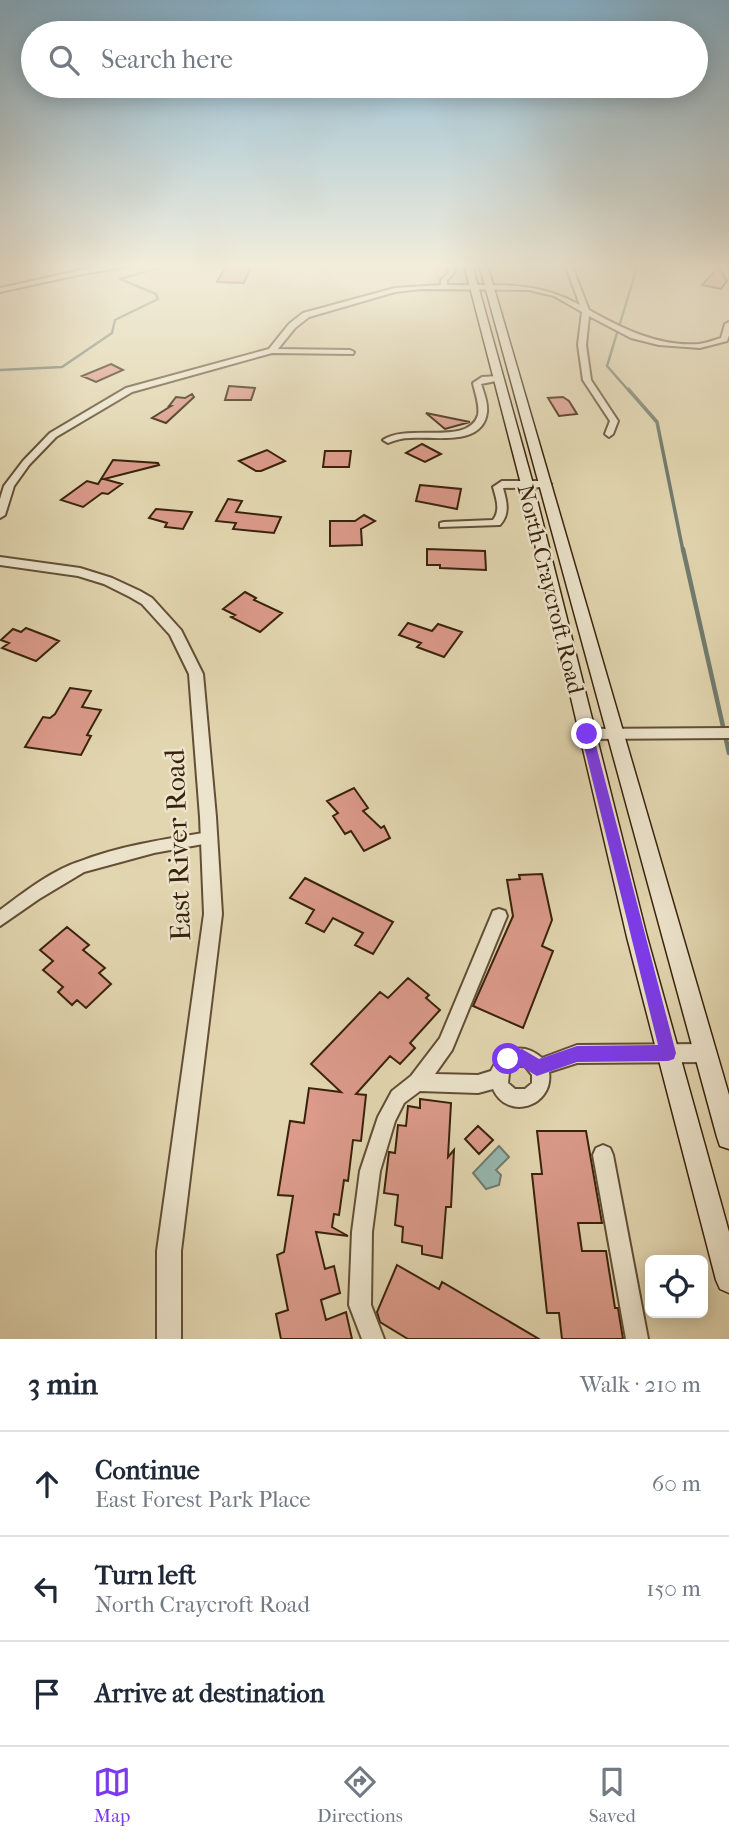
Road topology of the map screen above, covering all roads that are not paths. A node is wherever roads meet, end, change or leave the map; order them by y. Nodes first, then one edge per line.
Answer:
1 (292, 326) edge
2 (484, 326) edge
3 (500, 326) edge
4 (584, 326) edge
5 (615, 326) edge
6 (727, 340) edge
7 (272, 351) junction
8 (351, 352) dead end
9 (498, 378) junction
10 (609, 434) dead end
11 (388, 440) dead end
12 (527, 484) junction
13 (546, 484) junction
14 (0, 515) edge
15 (444, 525) dead end
16 (0, 561) edge
17 (729, 733) edge
18 (587, 734) junction
19 (616, 734) junction
20 (209, 838) junction
21 (499, 916) dead end
22 (0, 919) edge
23 (668, 1053) junction
24 (705, 1053) junction
25 (537, 1068) junction
26 (499, 1078) junction
27 (417, 1082) junction
28 (729, 1137) edge
29 (603, 1155) dead end
30 (729, 1280) edge
31 (169, 1339) edge
32 (373, 1339) edge
33 (637, 1339) edge

1 - 7 street
2 - 9 main road, North Craycroft Road
3 - 13 main road, North Craycroft Road
4 - 10 street
5 - 6 street
7 - 8 street
7 - 14 street
9 - 11 street
9 - 12 main road, North Craycroft Road
12 - 13 street
12 - 15 street
12 - 18 main road, North Craycroft Road
13 - 19 main road, North Craycroft Road
16 - 20 street, East River Road
17 - 19 street
18 - 19 street
18 - 23 main road, North Craycroft Road
19 - 24 main road, North Craycroft Road
20 - 22 street
20 - 31 street, East River Road
21 - 27 street
23 - 24 street
23 - 25 street
23 - 30 main road, North Craycroft Road
24 - 28 main road, North Craycroft Road
25 - 26 street
25 - 26 street
26 - 27 street
27 - 32 street
29 - 33 street

